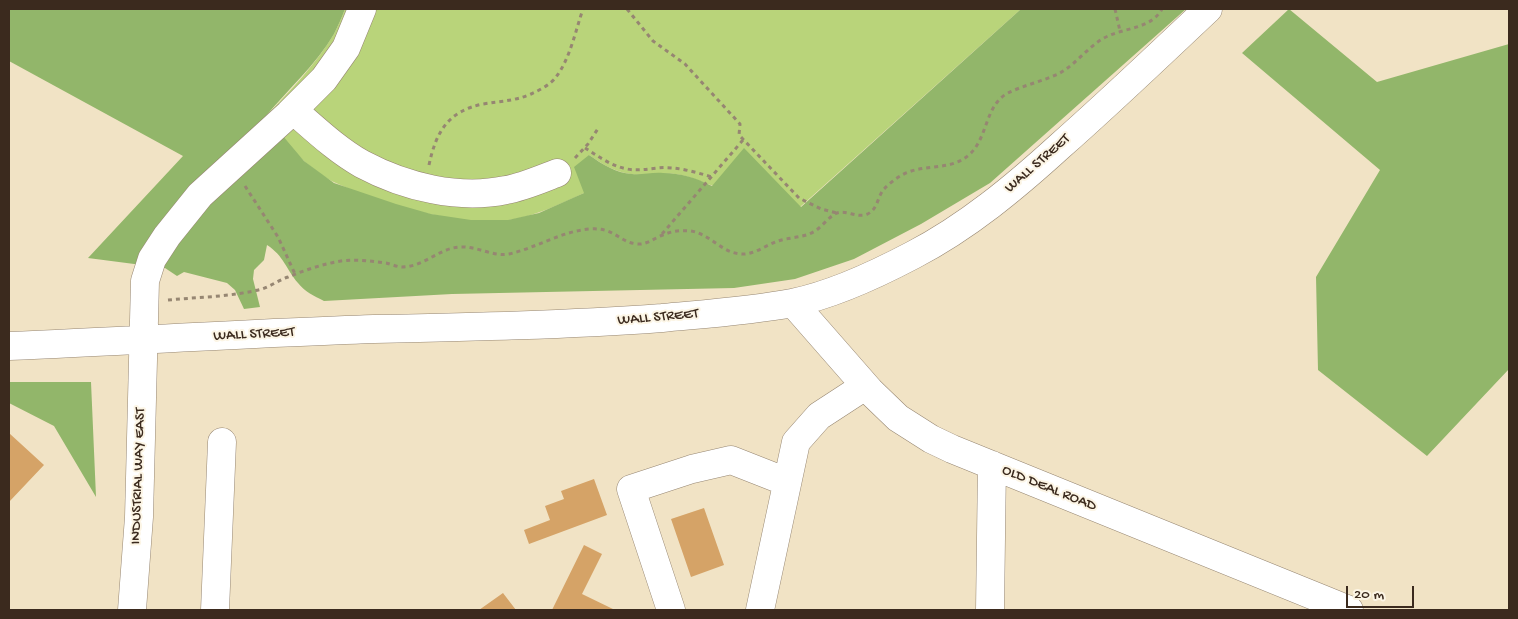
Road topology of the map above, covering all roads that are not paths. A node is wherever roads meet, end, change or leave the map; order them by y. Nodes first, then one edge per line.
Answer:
1 (362, 9) edge
2 (1208, 9) edge
3 (293, 110) junction
4 (557, 173) road end
5 (793, 303) junction
6 (143, 341) junction
7 (9, 346) edge
8 (865, 386) junction
9 (222, 442) dead end
10 (992, 465) junction
11 (787, 482) junction
12 (132, 610) edge
13 (215, 610) edge
14 (671, 610) edge
15 (760, 610) edge
16 (990, 610) edge
17 (1349, 610) edge

1 - 3 street, INDUSTRIAL WAY EAST
2 - 5 street, WALL STREET
3 - 4 street
3 - 6 street, INDUSTRIAL WAY EAST
5 - 6 street, WALL STREET
5 - 8 street, OLD DEAL ROAD
6 - 7 street, WALL STREET
6 - 12 street, INDUSTRIAL WAY EAST
8 - 10 street, OLD DEAL ROAD
8 - 11 street
9 - 13 street
10 - 16 street
10 - 17 street, OLD DEAL ROAD
11 - 14 street
11 - 15 street

